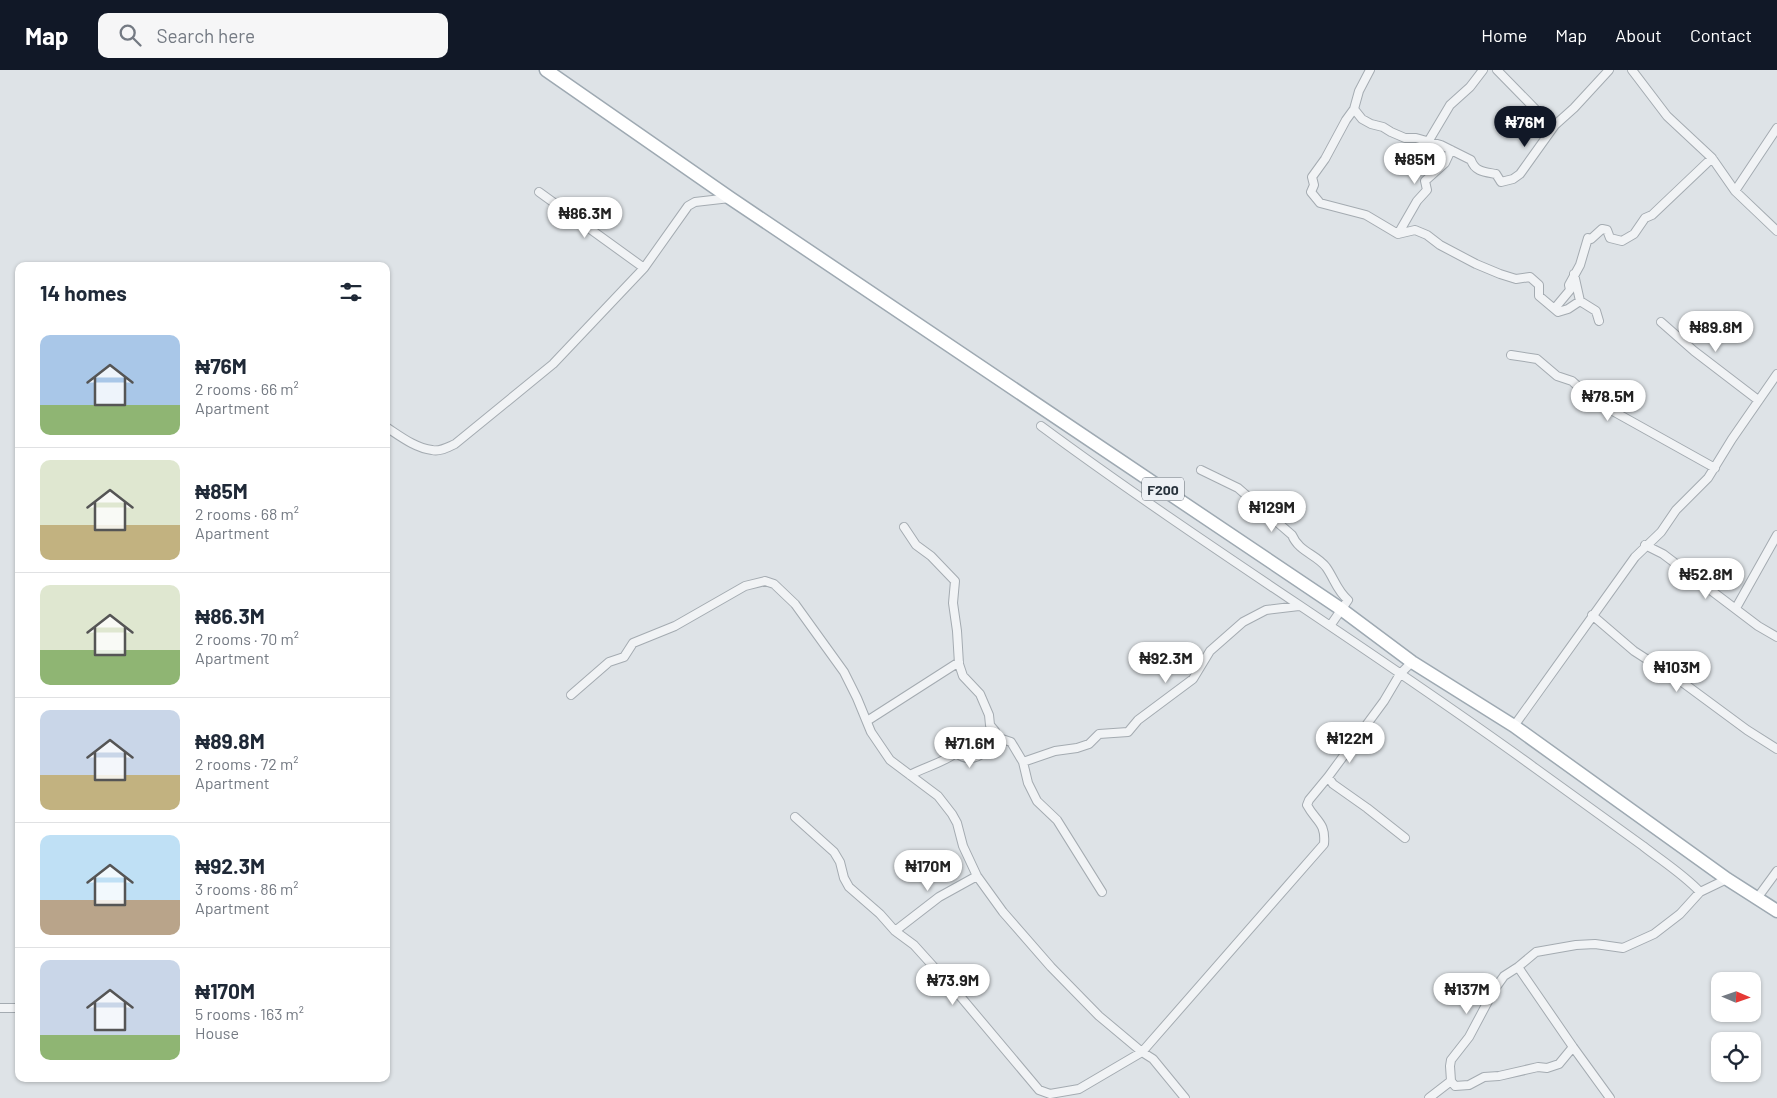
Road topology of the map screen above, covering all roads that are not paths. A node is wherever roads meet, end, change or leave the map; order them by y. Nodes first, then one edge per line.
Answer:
1 (546, 70) edge
2 (1370, 70) edge
3 (1483, 70) edge
4 (1497, 70) edge
5 (1610, 70) edge
6 (1632, 70) edge
7 (1354, 110) junction
8 (1544, 117) dead end
9 (1777, 128) edge
10 (1428, 142) junction
11 (1451, 150) junction
12 (1712, 158) junction
13 (1736, 191) junction
14 (539, 192) dead end
15 (730, 198) junction
16 (1777, 231) edge
17 (1398, 234) junction
18 (644, 268) junction
19 (1574, 274) junction
20 (1580, 302) junction
21 (1555, 308) junction
22 (1599, 321) dead end
23 (1661, 322) dead end
24 (1511, 355) dead end
25 (1777, 374) edge
26 (1758, 400) junction
27 (1041, 426) dead end
28 (390, 429) edge
29 (1715, 468) junction
30 (1201, 470) dead end
31 (904, 527) dead end
32 (1777, 535) edge
33 (1646, 545) junction
34 (1299, 606) junction
35 (1736, 608) junction
36 (1341, 609) junction
37 (1592, 615) junction
38 (1330, 626) junction
39 (1777, 637) edge
40 (959, 662) junction
41 (1412, 662) junction
42 (1400, 674) junction
43 (571, 695) dead end
44 (867, 722) junction
45 (1514, 726) junction
46 (996, 737) junction
47 (1777, 749) edge
48 (1023, 762) junction
49 (910, 775) junction
50 (1328, 777) junction
51 (795, 817) dead end
52 (1405, 838) dead end
53 (1777, 870) edge
54 (977, 876) junction
55 (1727, 879) junction
56 (1102, 892) dead end
57 (1700, 892) junction
58 (1758, 898) junction
59 (1777, 911) edge
60 (894, 931) junction
61 (1518, 967) junction
62 (0, 1008) edge
63 (15, 1008) edge
64 (1573, 1048) junction
65 (1142, 1052) junction
66 (1451, 1081) junction
67 (1185, 1098) edge
68 (1429, 1098) edge
69 (1610, 1098) edge

1 - 15 main road, F200
2 - 7 street
3 - 10 street
4 - 8 street
5 - 11 street
6 - 12 street
7 - 10 street
7 - 17 street
9 - 13 street
10 - 11 street
11 - 17 street
12 - 13 street
12 - 19 street
13 - 16 street
14 - 18 street
15 - 18 street
15 - 36 main road, F200
17 - 21 street
18 - 28 street
19 - 20 street
19 - 21 street
20 - 21 street
20 - 22 street
23 - 26 street
24 - 29 street
25 - 26 street
26 - 29 street
27 - 34 street
29 - 33 street
30 - 36 street
31 - 40 street
32 - 35 street
33 - 35 street
33 - 37 street
34 - 38 street
34 - 48 street
35 - 39 street
36 - 38 street
36 - 41 main road, F200
37 - 45 street
37 - 47 street
38 - 42 street
40 - 44 street
40 - 46 street
41 - 42 street
41 - 45 main road, F200
42 - 50 street
42 - 57 street
43 - 44 street
44 - 49 street
45 - 55 main road, F200
46 - 48 street
46 - 49 street
48 - 56 street
49 - 54 street
50 - 52 street
50 - 65 street
51 - 60 street
53 - 58 street
54 - 60 street
54 - 65 street
55 - 57 street
55 - 58 main road, F200
57 - 61 street
58 - 59 main road, F200
60 - 65 street
61 - 64 street
61 - 66 street
62 - 63 street
64 - 66 street
64 - 69 street
65 - 67 street
66 - 68 street

